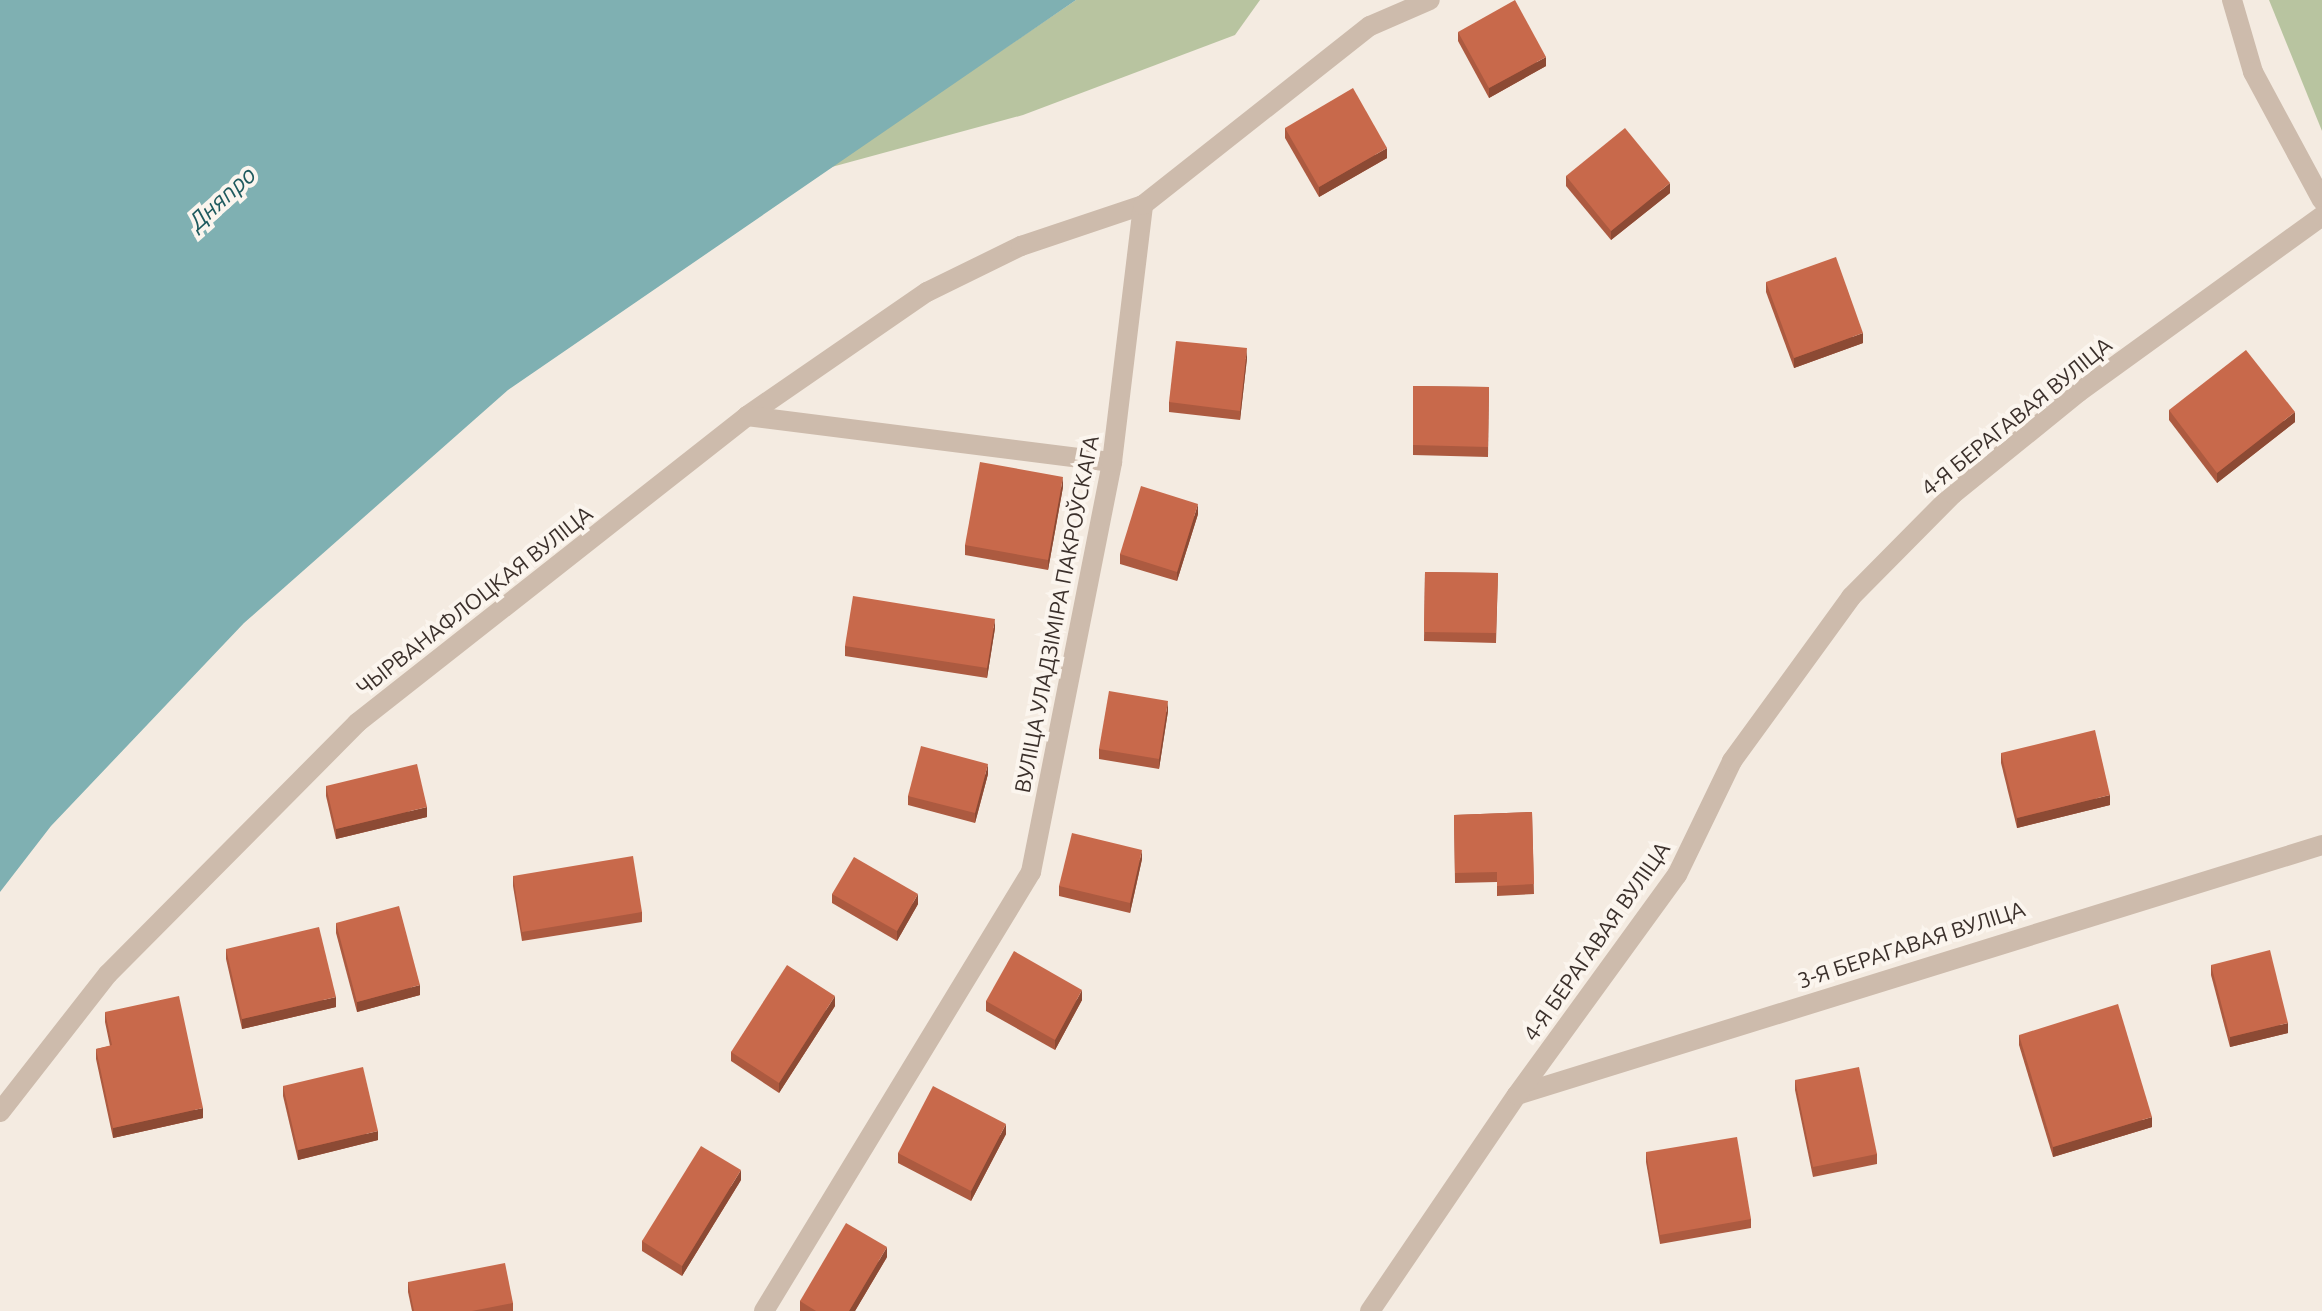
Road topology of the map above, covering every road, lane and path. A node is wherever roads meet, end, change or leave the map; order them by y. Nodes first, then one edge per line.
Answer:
1 (1430, 0) edge
2 (2232, 0) edge
3 (2322, 200) edge
4 (1143, 205) junction
5 (2322, 216) edge
6 (747, 416) junction
7 (1112, 462) junction
8 (2322, 845) edge
9 (1517, 1095) junction
10 (0, 1112) edge
11 (764, 1311) edge
12 (1370, 1311) edge

1 - 4 street
2 - 3 street
4 - 6 street, ЧЫРВАНАФЛОЦКАЯ ВУЛІЦА
4 - 7 street, ВУЛІЦА УЛАДЗІМІРА ПАКРОЎСКАГА
5 - 9 street, 4-Я БЕРАГАВАЯ ВУЛІЦА
6 - 7 street
6 - 10 street, ЧЫРВАНАФЛОЦКАЯ ВУЛІЦА
7 - 11 street, ВУЛІЦА УЛАДЗІМІРА ПАКРОЎСКАГА
8 - 9 street, 3-Я БЕРАГАВАЯ ВУЛІЦА
9 - 12 street, 4-Я БЕРАГАВАЯ ВУЛІЦА

